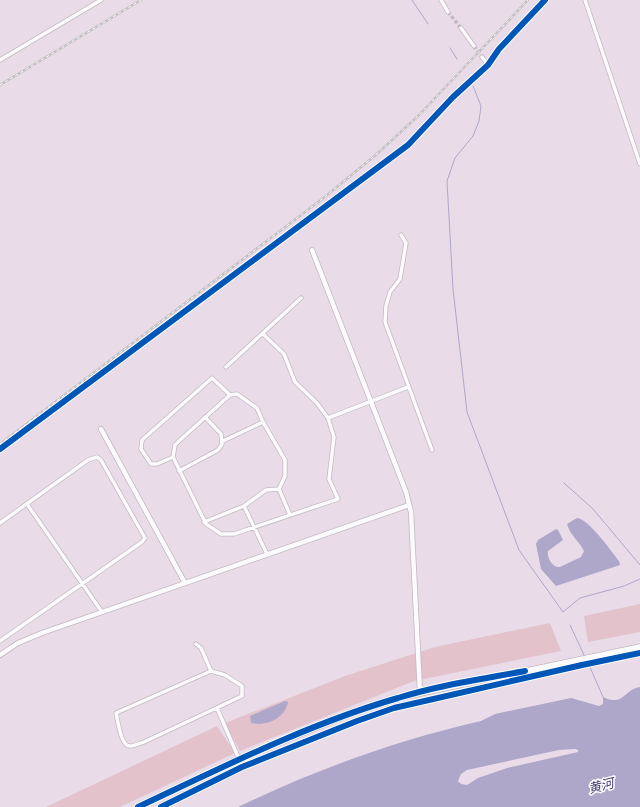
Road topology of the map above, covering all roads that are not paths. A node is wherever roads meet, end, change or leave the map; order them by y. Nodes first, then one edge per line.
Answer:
1 (101, 0) edge
2 (441, 0) edge
3 (545, 0) edge
4 (584, 0) edge
5 (448, 12) tunnel mouth
6 (461, 28) tunnel mouth
7 (474, 46) tunnel mouth
8 (482, 57) tunnel mouth
9 (0, 60) edge
10 (488, 65) junction
11 (640, 164) edge
12 (401, 235) dead end
13 (312, 250) dead end
14 (301, 298) dead end
15 (263, 334) junction
16 (226, 367) dead end
17 (408, 386) junction
18 (230, 395) junction
19 (370, 402) junction
20 (205, 417) junction
21 (328, 418) junction
22 (263, 422) junction
23 (101, 429) dead end
24 (223, 441) junction
25 (0, 448) edge
26 (432, 450) dead end
27 (173, 457) junction
28 (179, 471) junction
29 (279, 489) junction
30 (27, 504) junction
31 (409, 505) junction
32 (244, 506) junction
33 (290, 515) junction
34 (204, 522) junction
35 (0, 523) edge
36 (254, 527) junction
37 (267, 554) junction
38 (185, 582) junction
39 (83, 583) junction
40 (102, 612) junction
41 (0, 641) edge
42 (196, 644) dead end
43 (640, 648) edge
44 (640, 653) edge
45 (0, 655) edge
46 (595, 660) junction
47 (582, 662) junction
48 (211, 671) junction
49 (420, 692) junction
50 (217, 708) junction
51 (240, 759) junction
52 (138, 807) edge
53 (161, 807) edge

1 - 9 street
2 - 5 street
3 - 10 street
4 - 11 street
6 - 7 street
8 - 10 street
10 - 25 street
12 - 17 street
13 - 19 street
14 - 15 street
15 - 16 street
15 - 21 street
17 - 19 street
17 - 26 street
18 - 20 street
18 - 22 street
18 - 27 street
19 - 21 street
19 - 31 street
20 - 24 street
20 - 27 street
21 - 33 street
22 - 24 street
22 - 29 street
23 - 38 street
24 - 28 street
27 - 28 street
28 - 34 street
29 - 32 street
29 - 33 street
30 - 35 street
30 - 39 street
30 - 39 street
31 - 37 street
31 - 49 street
32 - 34 street
32 - 36 street
33 - 36 street
34 - 36 street
36 - 37 street
37 - 38 street
38 - 40 street
39 - 40 street
39 - 41 street
40 - 45 street
42 - 48 street
43 - 46 main road
44 - 46 main road
46 - 47 main road
47 - 49 main road
47 - 53 main road
48 - 50 street
48 - 50 street
49 - 51 main road
50 - 51 street
51 - 52 main road

